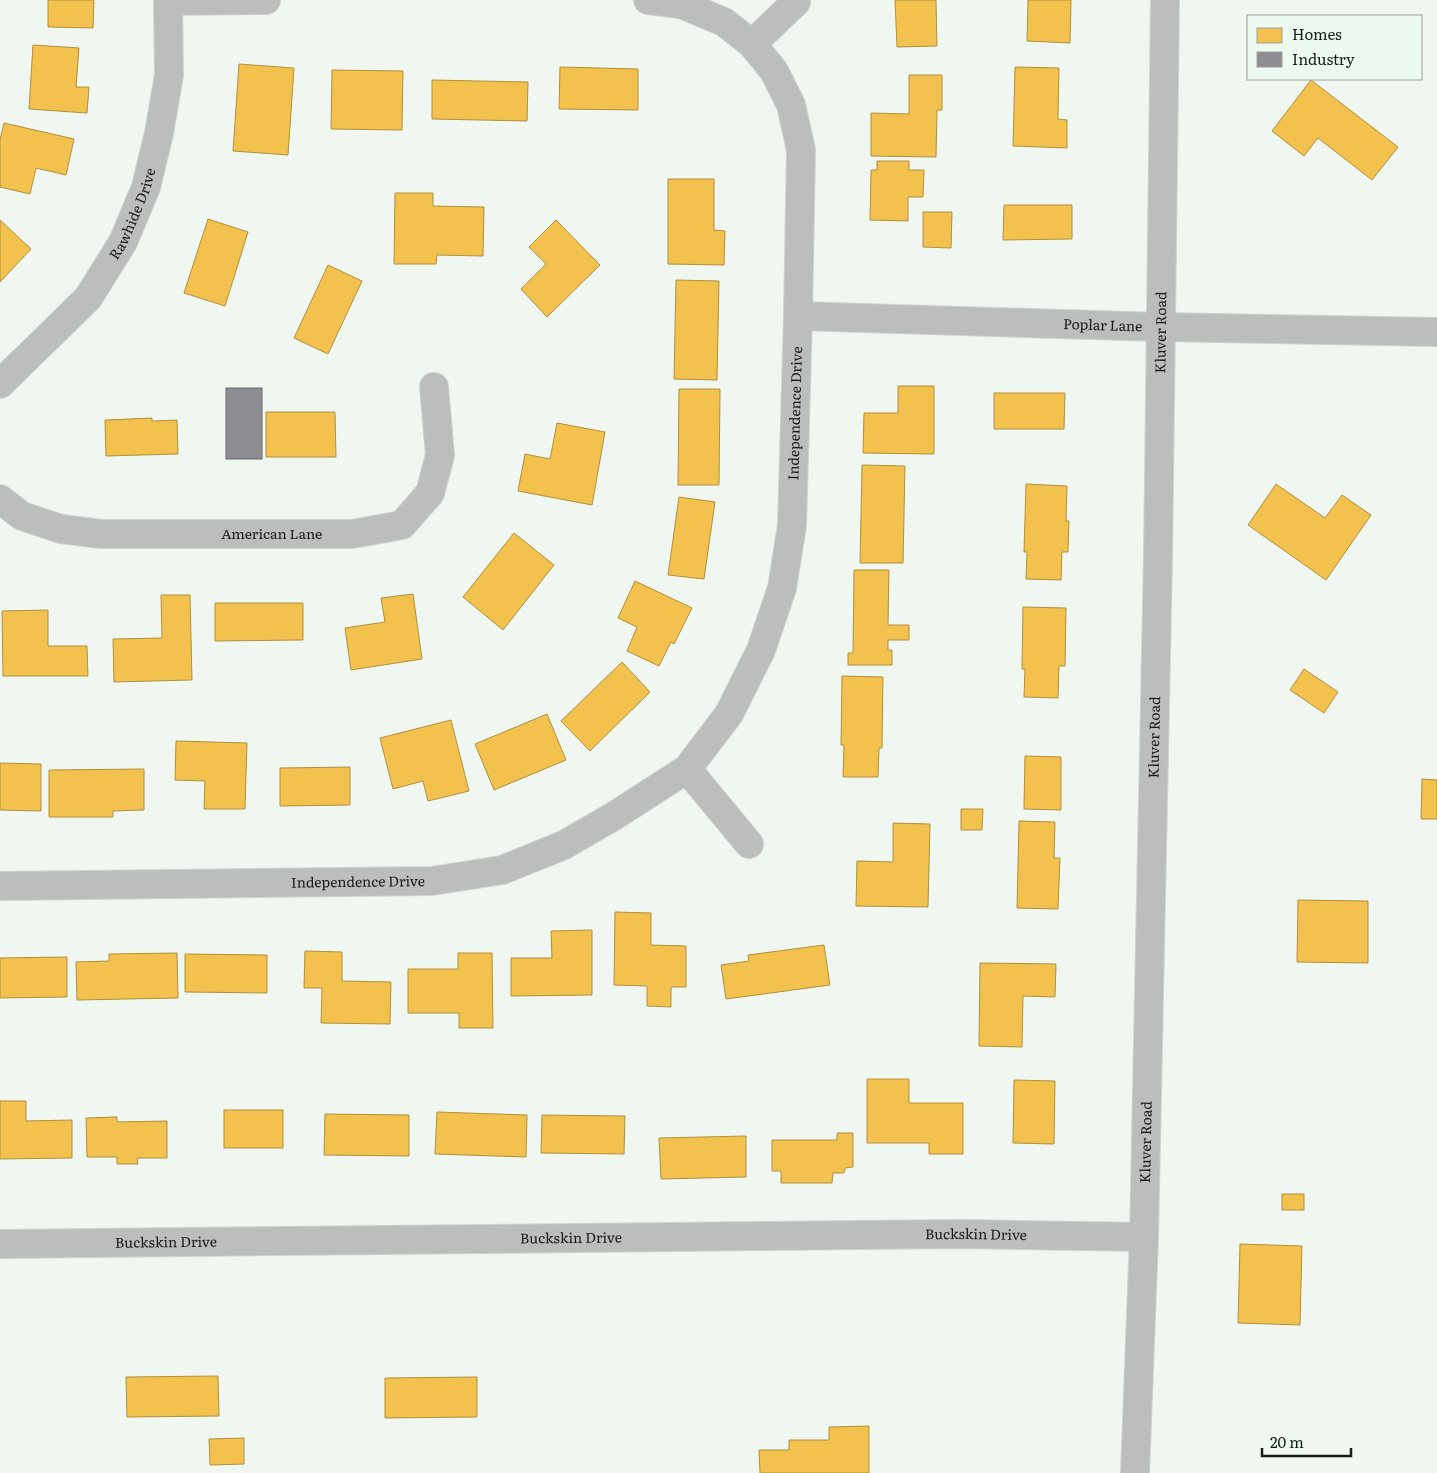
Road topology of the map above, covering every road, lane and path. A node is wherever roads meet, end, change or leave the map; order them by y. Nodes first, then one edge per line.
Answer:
1 (168, 0) edge
2 (266, 0) edge
3 (648, 0) edge
4 (1165, 0) edge
5 (796, 2) dead end
6 (752, 44) junction
7 (798, 316) junction
8 (1160, 327) junction
9 (1437, 332) edge
10 (0, 384) edge
11 (434, 387) dead end
12 (0, 499) edge
13 (687, 769) junction
14 (749, 844) dead end
15 (0, 886) edge
16 (1144, 1237) junction
17 (0, 1244) edge
18 (1135, 1473) edge

1 - 2 street
1 - 10 street, Rawhide Drive
3 - 6 street, Independence Drive
4 - 8 street, Kluver Road
5 - 6 street
6 - 7 street, Independence Drive
7 - 8 street, Poplar Lane
7 - 13 street, Independence Drive
8 - 9 street, Poplar Lane
8 - 16 street, Kluver Road
11 - 12 street, American Lane
13 - 14 street
13 - 15 street, Independence Drive
16 - 17 street, Buckskin Drive
16 - 18 street, Kluver Road

